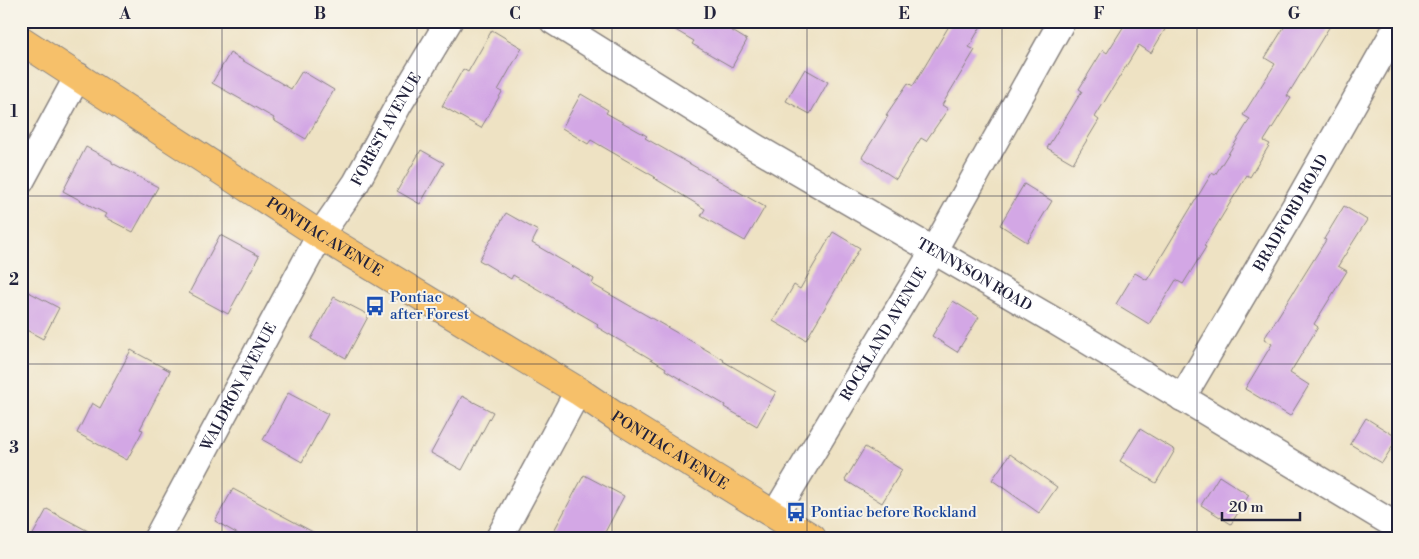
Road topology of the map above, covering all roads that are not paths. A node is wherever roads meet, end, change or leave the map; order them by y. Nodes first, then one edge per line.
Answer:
1 (449, 21) edge
2 (553, 21) edge
3 (1062, 21) edge
4 (1398, 25) edge
5 (21, 40) edge
6 (78, 76) junction
7 (21, 181) edge
8 (320, 235) junction
9 (934, 250) junction
10 (578, 391) junction
11 (1182, 398) junction
12 (780, 525) edge
13 (1398, 528) edge
14 (157, 538) edge
15 (499, 538) edge
16 (812, 538) edge
17 (1392, 538) edge

1 - 8 street, FOREST AVENUE
2 - 9 street, TENNYSON ROAD
3 - 9 street, ROCKLAND AVENUE
4 - 11 street, BRADFORD ROAD
5 - 6 main road, PONTIAC AVENUE
6 - 7 street
6 - 8 main road, PONTIAC AVENUE
8 - 10 main road, PONTIAC AVENUE
8 - 14 street, WALDRON AVENUE
9 - 11 street, TENNYSON ROAD
9 - 12 street, ROCKLAND AVENUE
10 - 12 main road, PONTIAC AVENUE
10 - 15 street
11 - 13 street, TENNYSON ROAD
12 - 16 main road, PONTIAC AVENUE
13 - 17 street

